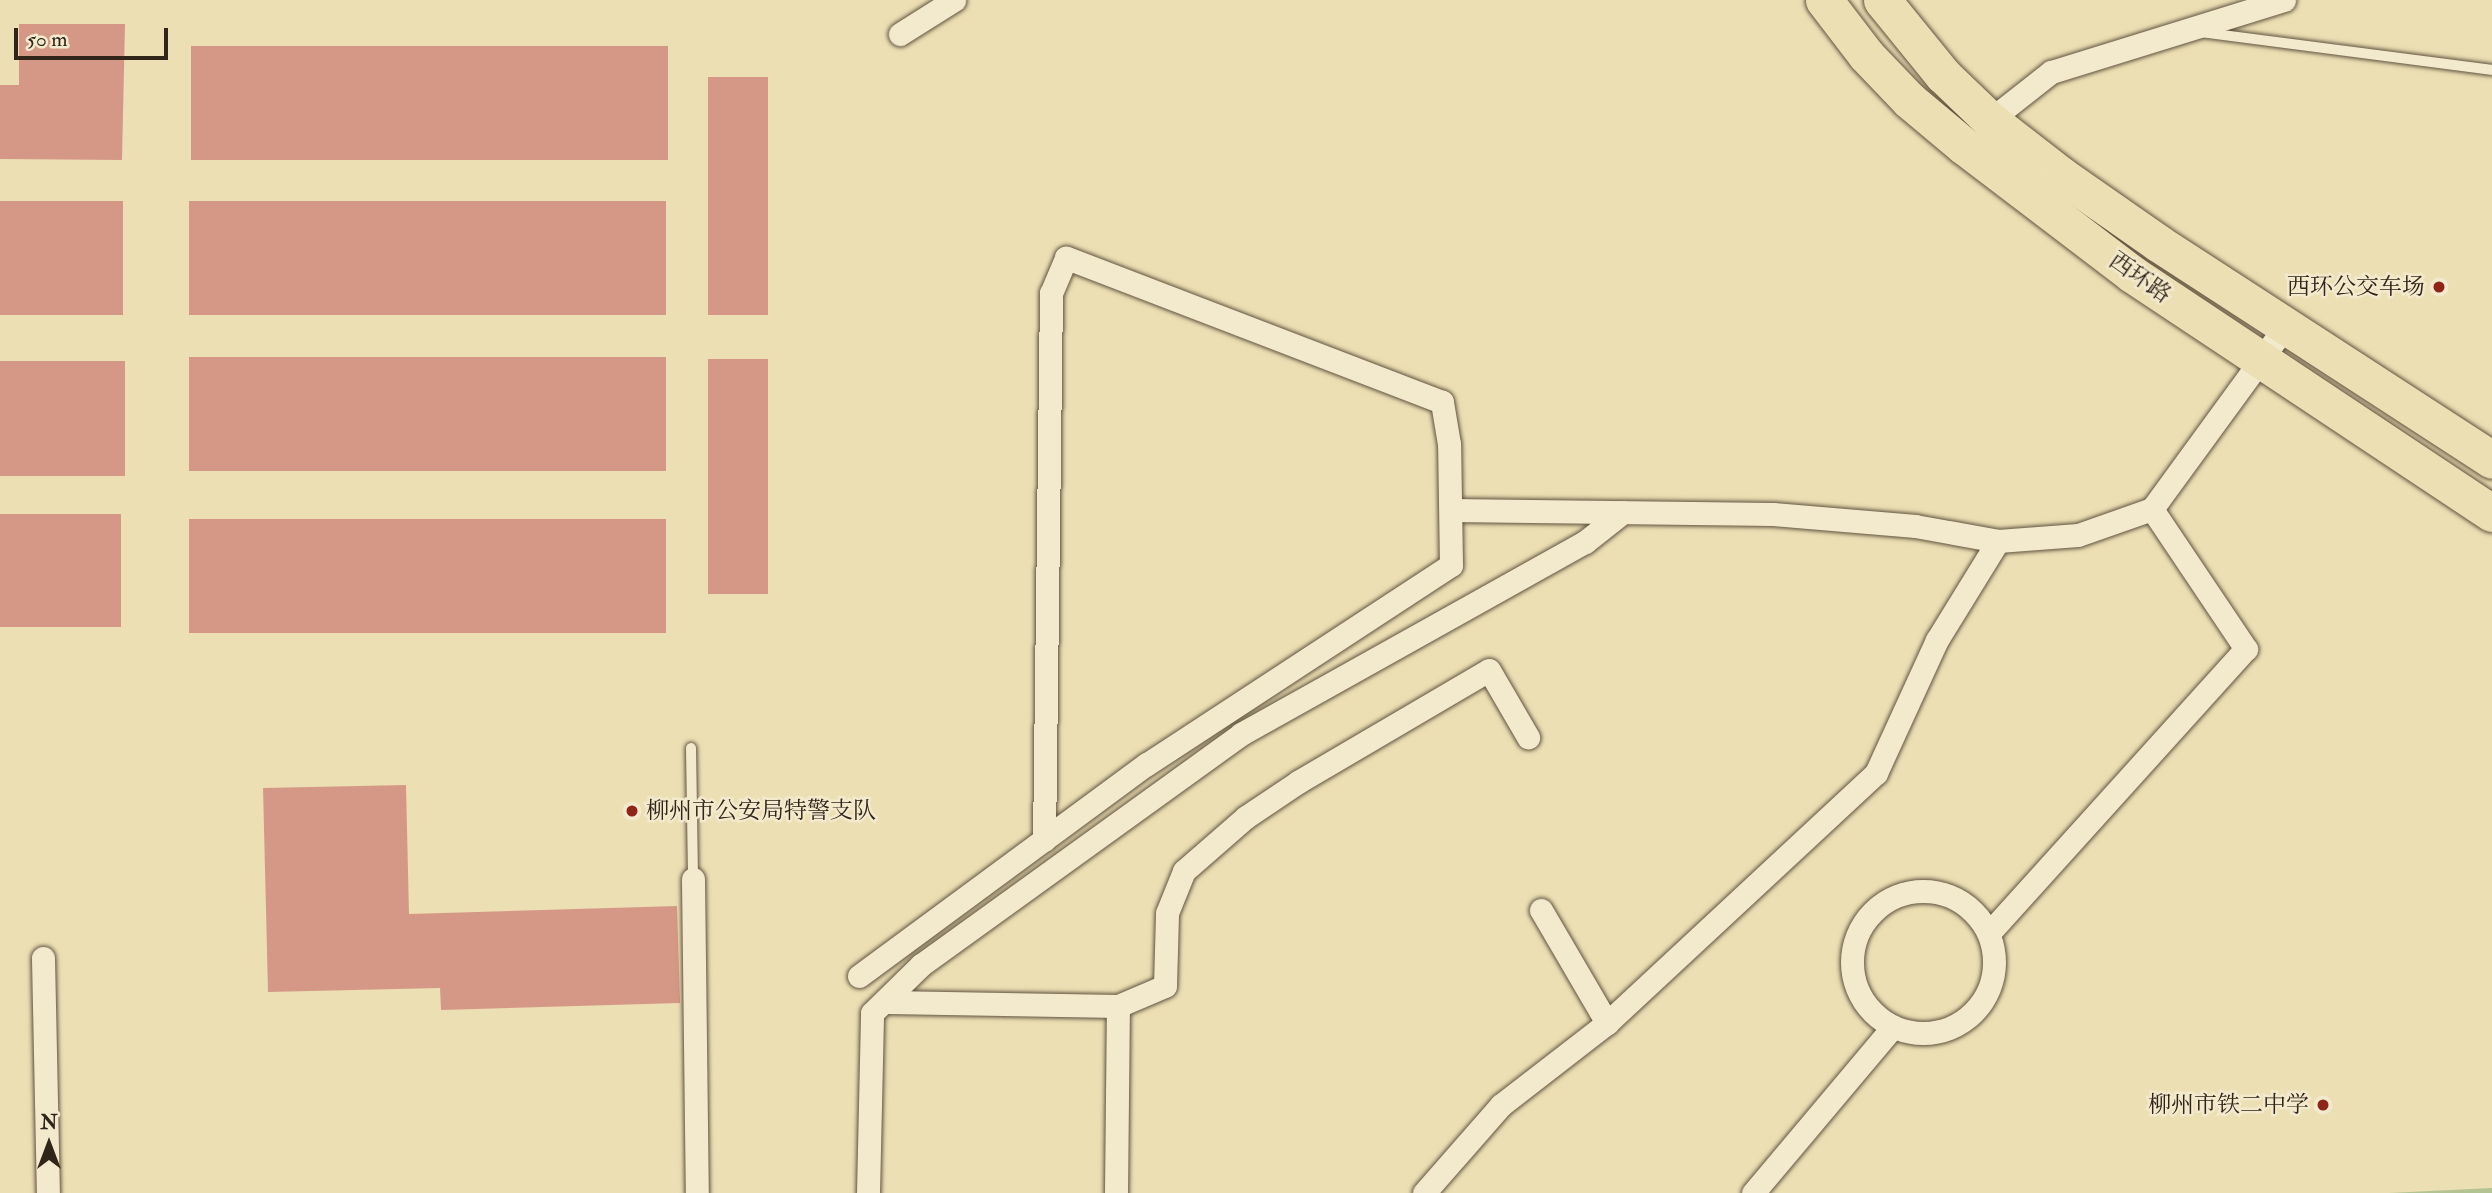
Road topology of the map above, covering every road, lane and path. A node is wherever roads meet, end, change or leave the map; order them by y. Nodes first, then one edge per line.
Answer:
1 (954, 0) edge
2 (1824, 0) edge
3 (1882, 0) edge
4 (2284, 0) edge
5 (2184, 30) junction
6 (900, 34) dead end
7 (2492, 70) edge
8 (1990, 120) junction
9 (2286, 325) junction
10 (2262, 358) junction
11 (2492, 460) edge
12 (2152, 509) junction
13 (1451, 510) junction
14 (1623, 512) junction
15 (2492, 513) edge
16 (1998, 541) junction
17 (1528, 737) dead end
18 (691, 748) dead end
19 (1044, 839) junction
20 (693, 879) joint
21 (1541, 911) dead end
22 (1989, 933) junction
23 (43, 958) dead end
24 (859, 976) dead end
25 (888, 1002) junction
26 (1118, 1006) junction
27 (1607, 1023) junction
28 (1893, 1027) junction
29 (48, 1193) edge
30 (697, 1193) edge
31 (868, 1193) edge
32 (1116, 1193) edge
33 (1424, 1193) edge
34 (1753, 1193) edge

1 - 6 street
2 - 10 main road, 西环路
3 - 8 main road, 西环路
4 - 5 street
5 - 7 lane
5 - 8 street
8 - 9 main road, 西环路
9 - 10 street
9 - 11 main road, 西环路
10 - 12 street
10 - 15 main road, 西环路
12 - 16 street
12 - 22 street
13 - 14 street
13 - 19 street
13 - 19 street
14 - 16 street
14 - 25 street
16 - 27 street
17 - 26 street
18 - 20 lane
19 - 24 street
20 - 30 street
21 - 27 street
22 - 28 street
22 - 28 street
23 - 29 street
25 - 26 street
25 - 31 street
26 - 32 street
27 - 33 street
28 - 34 street

